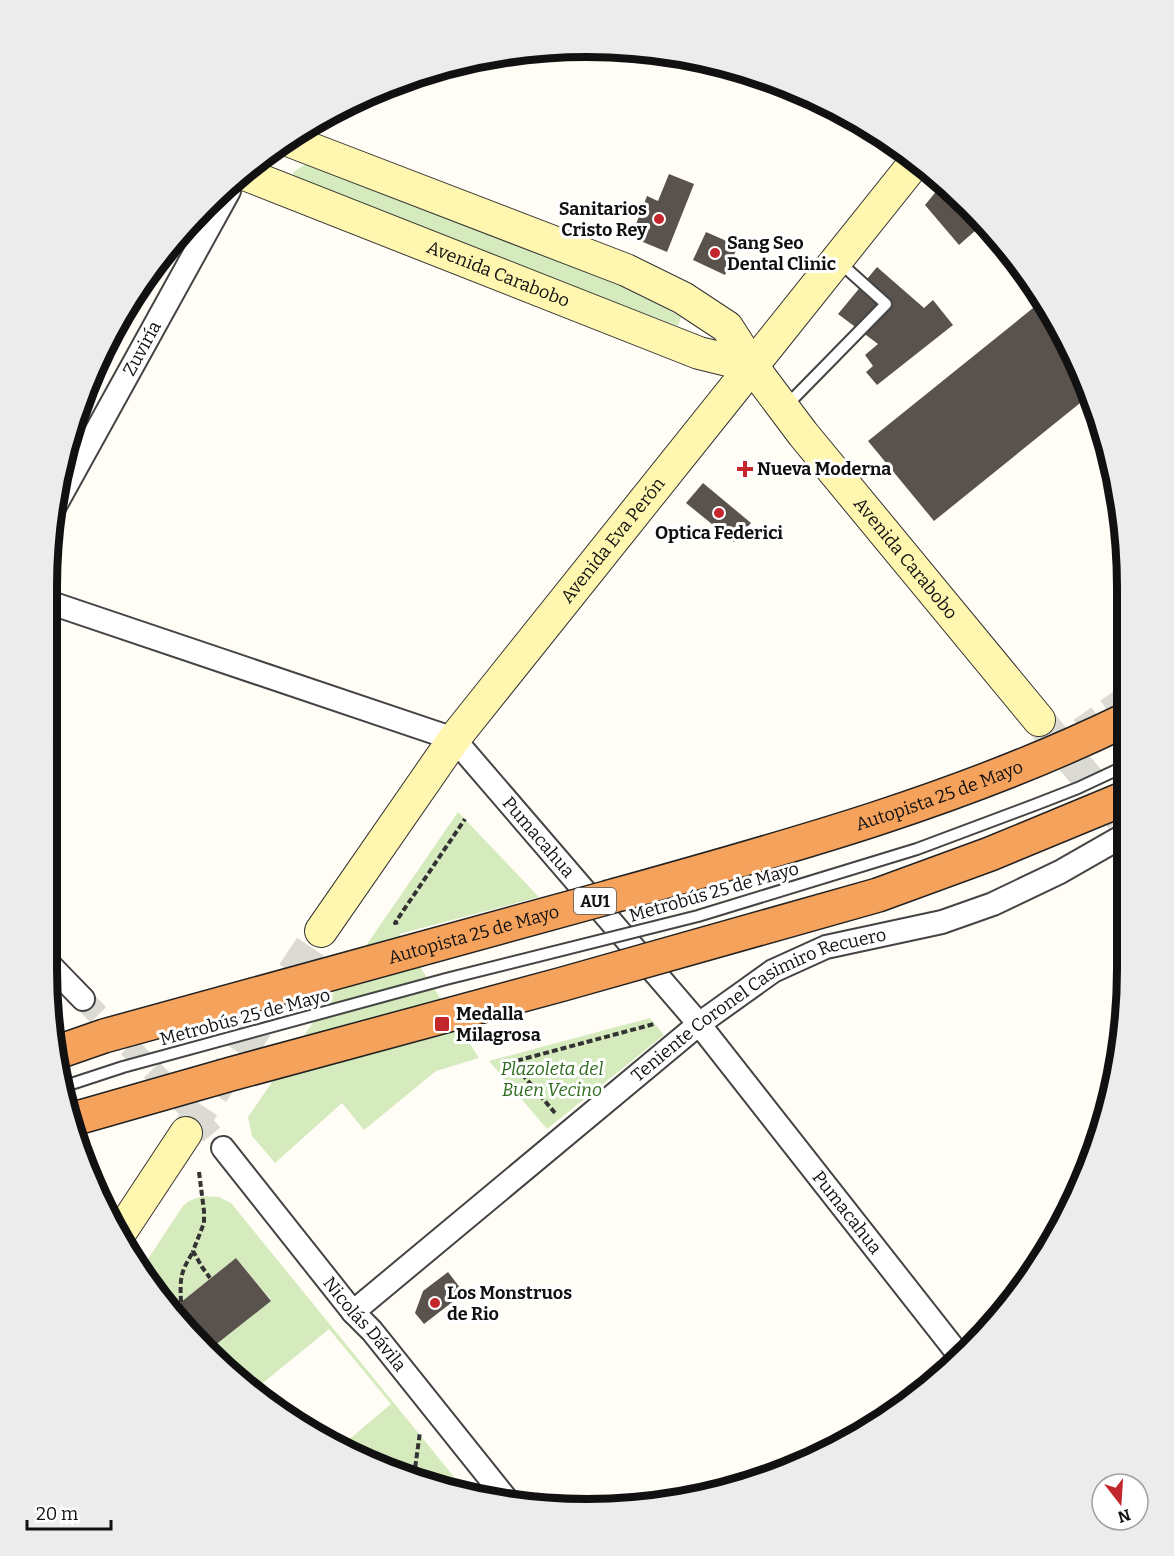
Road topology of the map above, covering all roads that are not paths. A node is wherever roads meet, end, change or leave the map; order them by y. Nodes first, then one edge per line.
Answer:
1 (297, 144) edge
2 (911, 168) edge
3 (252, 177) edge
4 (223, 203) edge
5 (837, 260) junction
6 (752, 366) junction
7 (784, 408) junction
8 (67, 484) edge
9 (57, 605) edge
10 (1039, 720) tunnel mouth
11 (1117, 724) tunnel mouth
12 (454, 739) junction
13 (1117, 770) edge
14 (1117, 801) edge
15 (1117, 840) edge
16 (321, 931) tunnel mouth
17 (57, 973) edge
18 (82, 999) tunnel mouth
19 (699, 1024) junction
20 (64, 1050) edge
21 (70, 1084) edge
22 (79, 1118) edge
23 (186, 1133) tunnel mouth
24 (223, 1148) tunnel mouth
25 (124, 1227) edge
26 (353, 1312) junction
27 (955, 1350) edge
28 (500, 1491) edge

1 - 6 main road, Avenida Carabobo
2 - 5 main road, Avenida Eva Perón
3 - 6 main road, Avenida Carabobo
4 - 8 street, Zuviría
5 - 6 main road, Avenida Eva Perón
5 - 7 lane
6 - 7 main road, Avenida Carabobo
6 - 12 main road, Avenida Eva Perón
7 - 10 main road, Avenida Carabobo
9 - 12 street
11 - 20 highway, Autopista 25 de Mayo / AU1, bridge
12 - 16 main road, Avenida Eva Perón
12 - 19 street, Pumacahua
13 - 21 lane, Metrobús 25 de Mayo, bridge
14 - 22 highway, bridge
15 - 19 street, Teniente Coronel Casimiro Recuero
17 - 18 street
19 - 26 street, Teniente Coronel Casimiro Recuero
19 - 27 street, Pumacahua
23 - 25 main road
24 - 26 street, Nicolás Dávila
26 - 28 street, Nicolás Dávila

